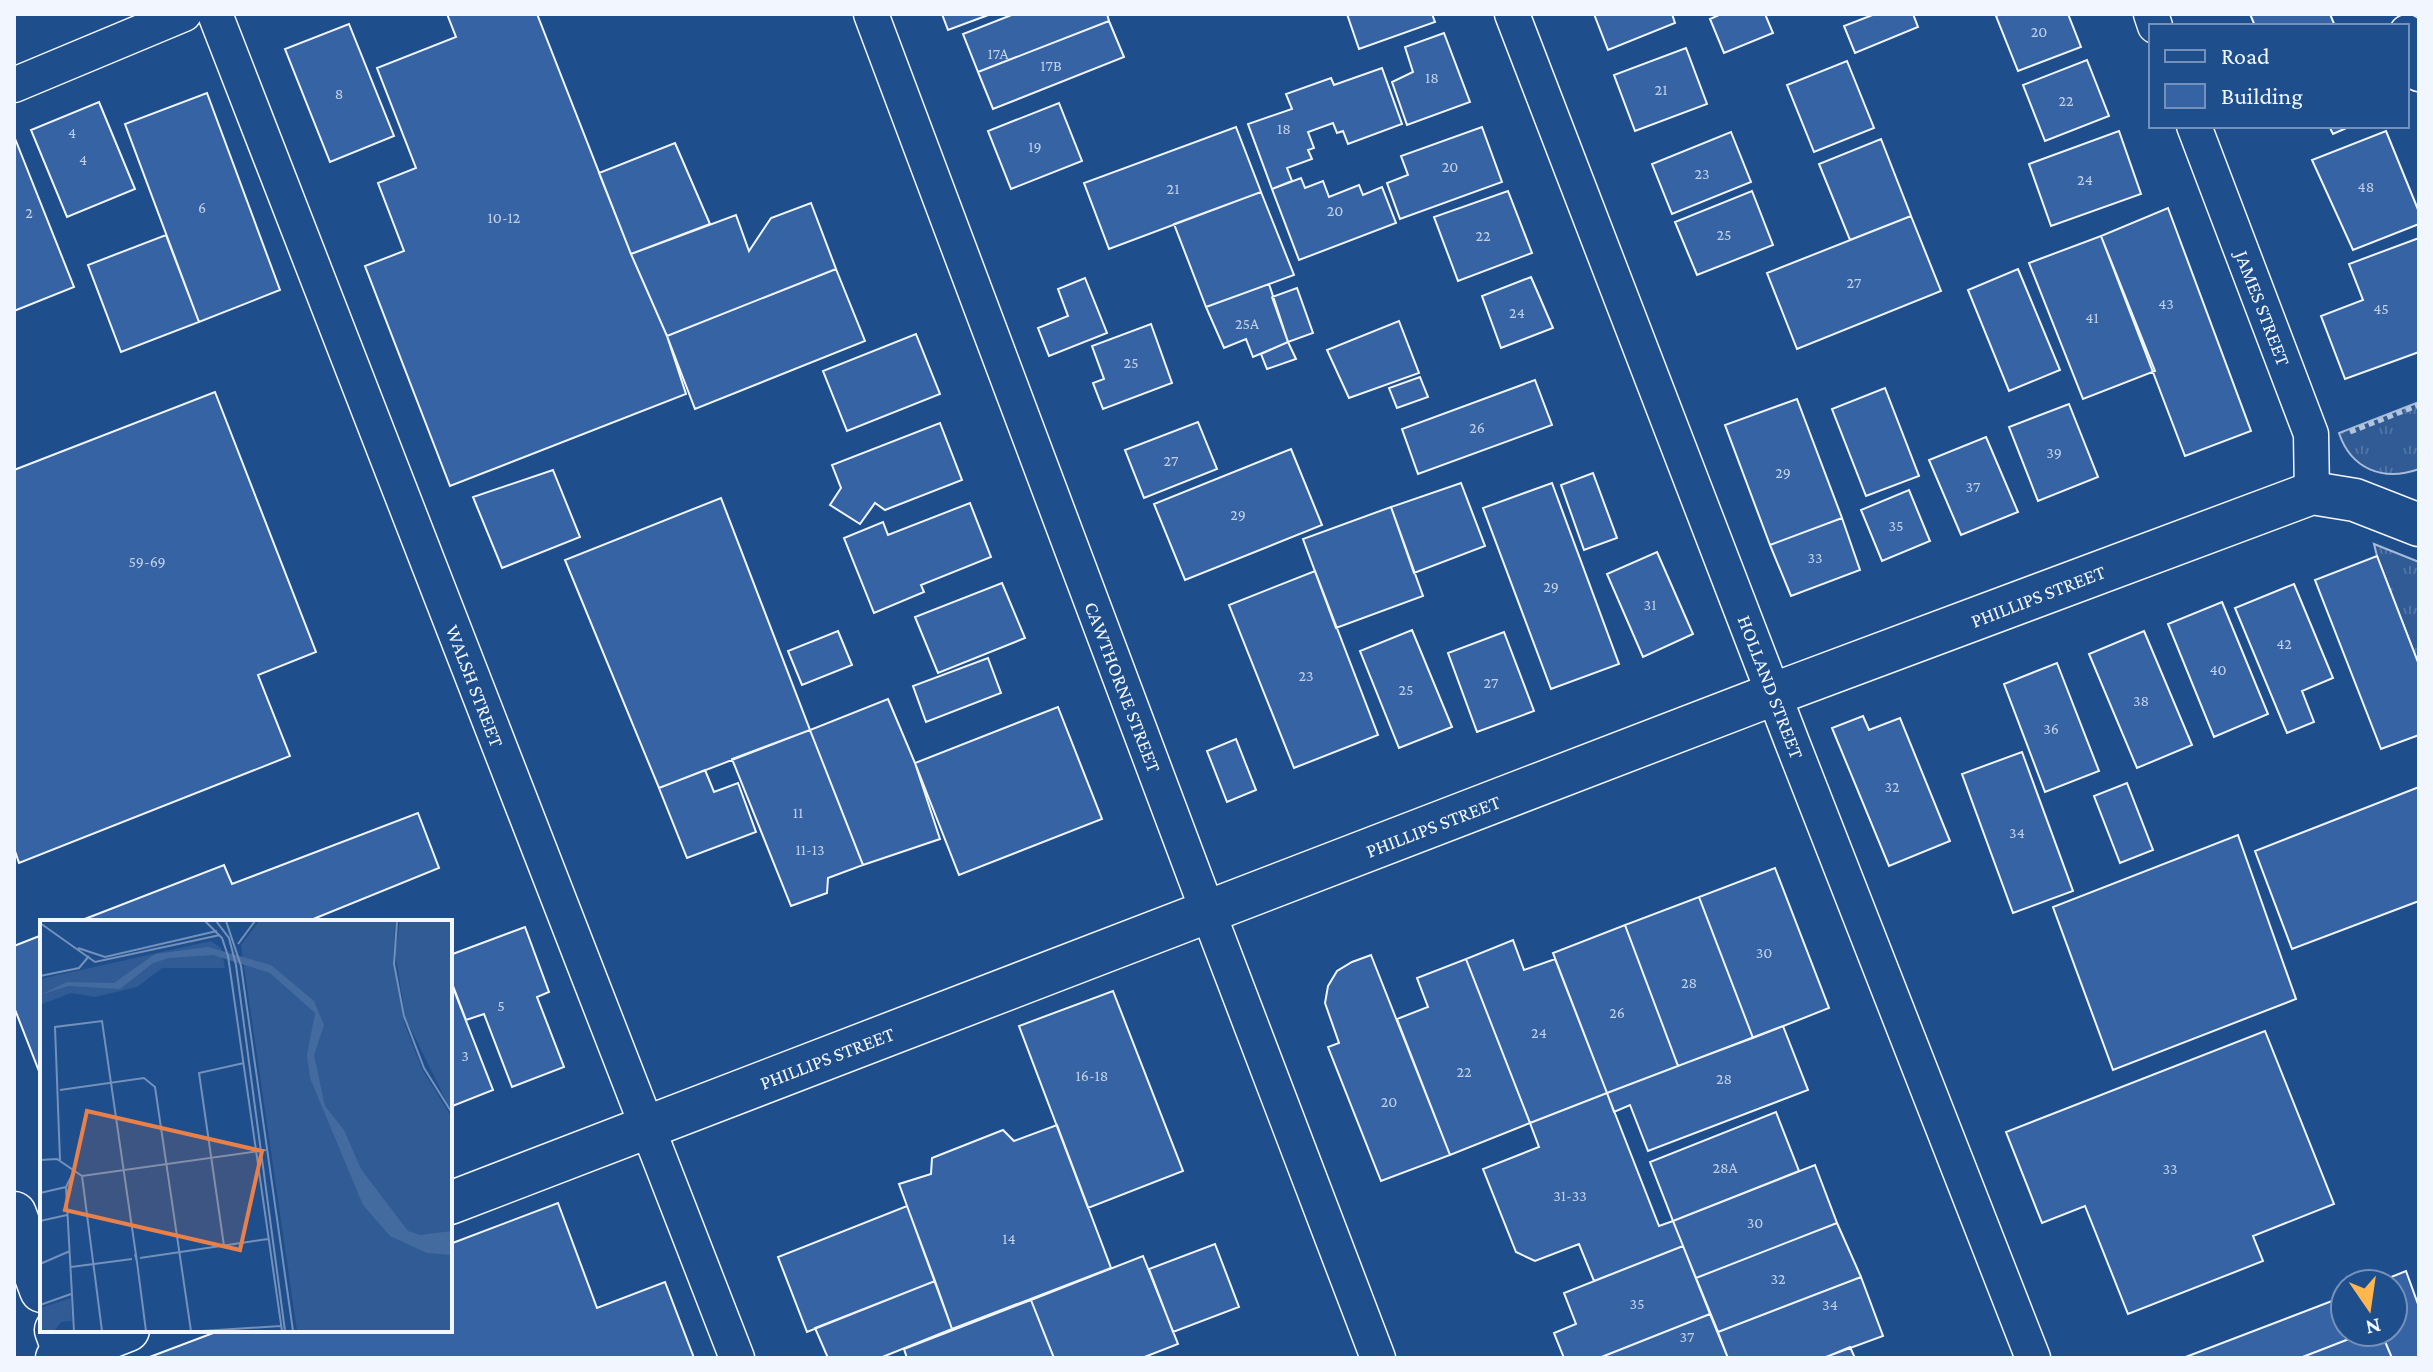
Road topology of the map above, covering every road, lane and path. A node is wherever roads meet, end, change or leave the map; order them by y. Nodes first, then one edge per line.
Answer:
1 (184, 14) edge
2 (215, 14) edge
3 (871, 14) edge
4 (1512, 14) edge
5 (2409, 39) edge
6 (2419, 74) edge
7 (14, 85) edge
8 (2195, 128) edge
9 (2419, 405) edge
10 (2350, 432) dead end
11 (2312, 493) junction
12 (2419, 525) edge
13 (1774, 694) junction
14 (1208, 912) junction
15 (645, 1127) junction
16 (452, 1202) edge
17 (14, 1214) edge
18 (40, 1285) edge
19 (121, 1332) edge
20 (62, 1350) edge
21 (737, 1358) edge
22 (1378, 1358) edge
23 (2033, 1358) edge

1 - 7 street
2 - 15 street, WALSH STREET
3 - 14 street, CAWTHORNE STREET
4 - 13 street, HOLLAND STREET
5 - 6 street
8 - 11 street, JAMES STREET
9 - 10 path
11 - 12 street, PHILLIPS STREET
11 - 13 street, PHILLIPS STREET
13 - 14 street, PHILLIPS STREET
13 - 23 street, HOLLAND STREET
14 - 15 street, PHILLIPS STREET
14 - 22 street, CAWTHORNE STREET
15 - 16 street, PHILLIPS STREET
15 - 21 street, WALSH STREET
17 - 18 highway
19 - 20 street

